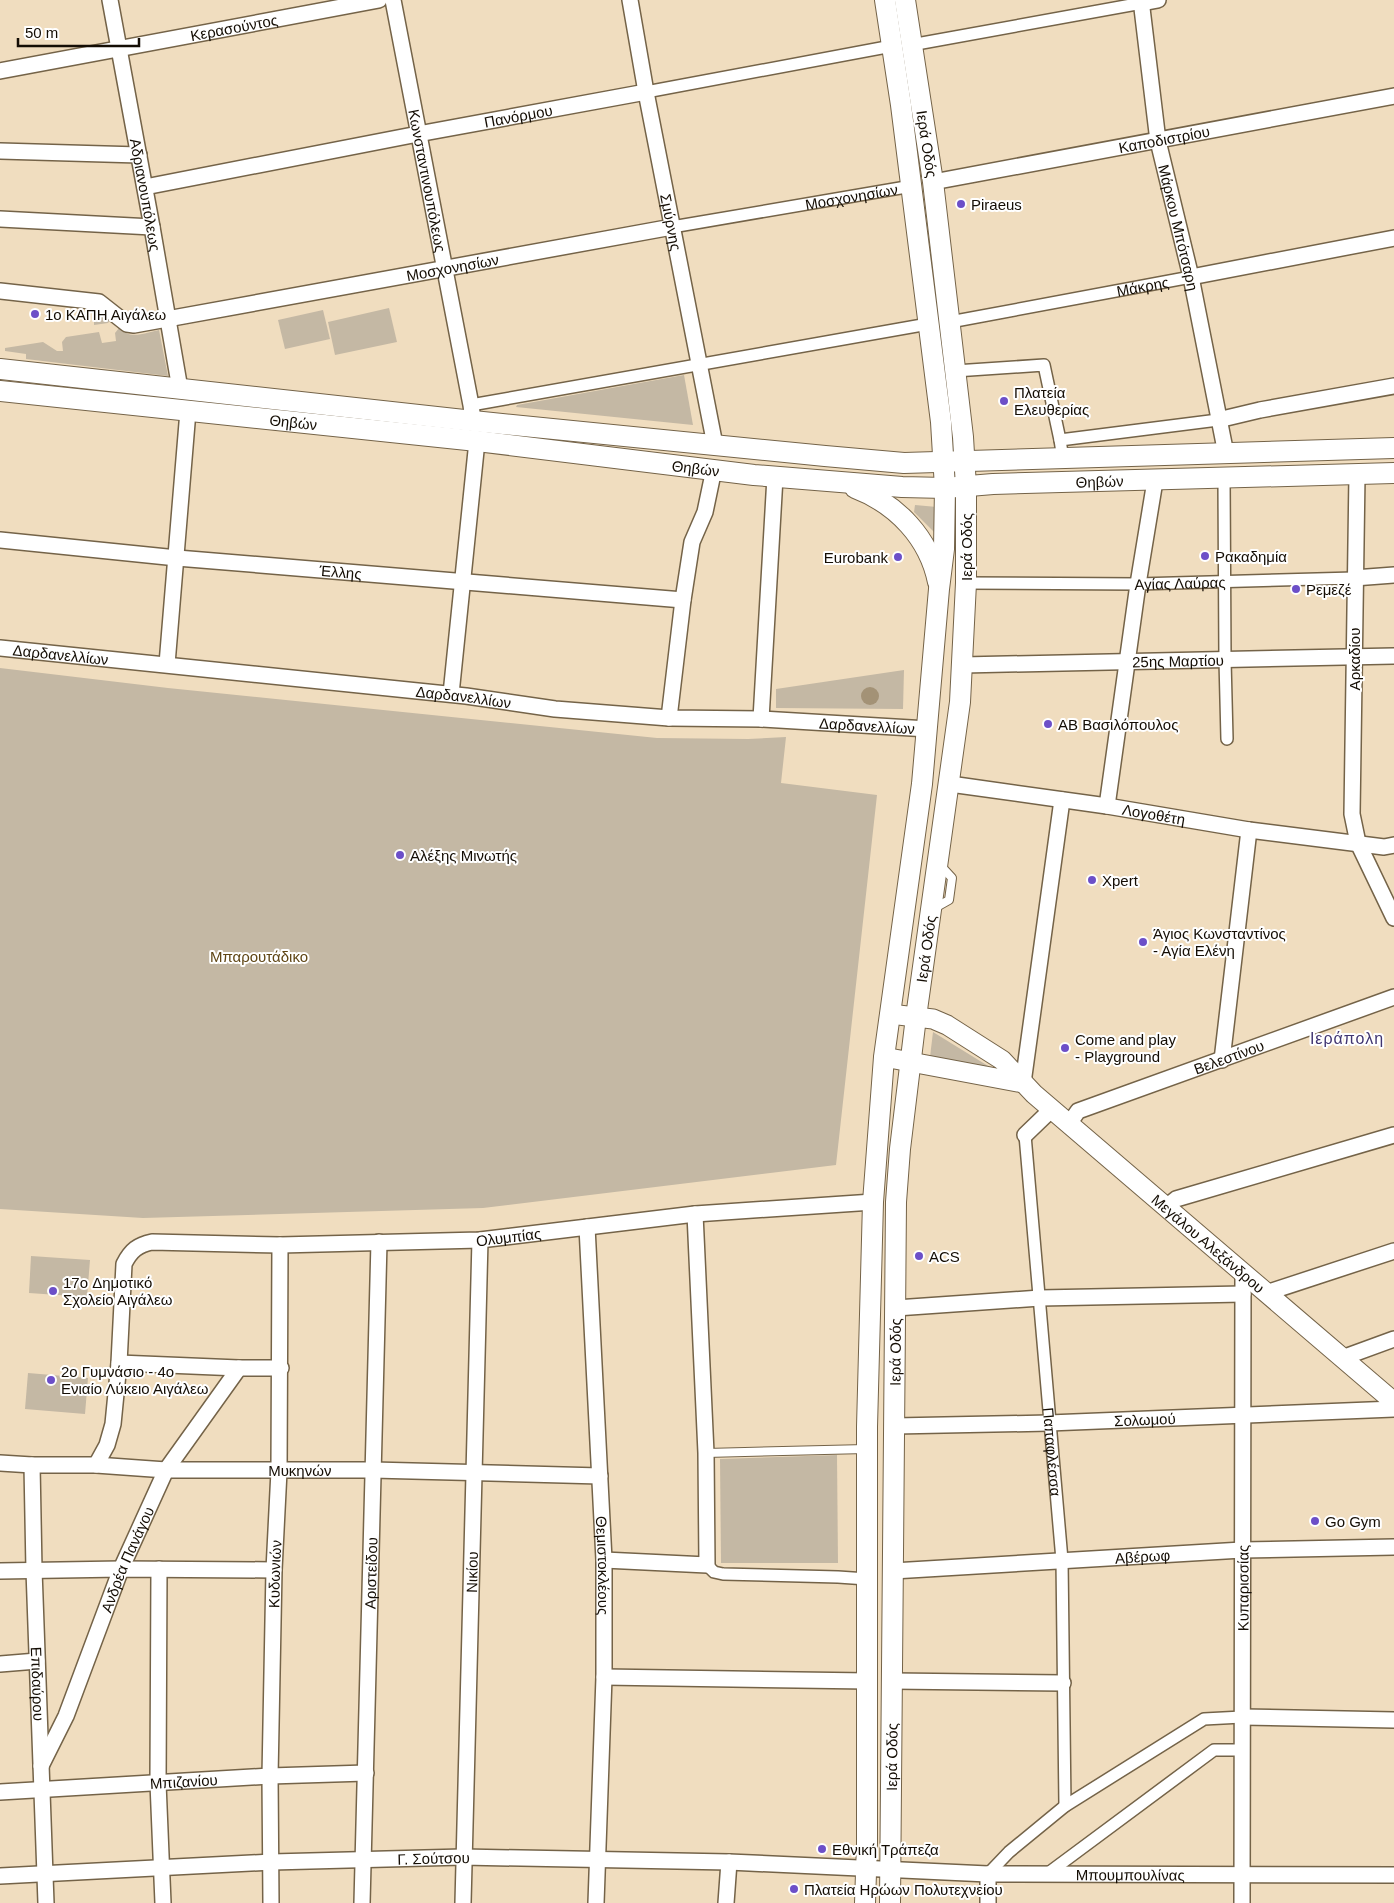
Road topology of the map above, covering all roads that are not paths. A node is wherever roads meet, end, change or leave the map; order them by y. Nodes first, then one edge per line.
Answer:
1 (110, 0) edge
2 (379, 0) edge
3 (393, 0) edge
4 (630, 0) edge
5 (884, 0) edge
6 (905, 0) edge
7 (1158, 0) edge
8 (1142, 2) edge
9 (902, 46) junction
10 (118, 48) junction
11 (0, 71) edge
12 (646, 92) junction
13 (1394, 96) edge
14 (418, 134) junction
15 (1158, 141) junction
16 (0, 152) edge
17 (139, 155) junction
18 (933, 182) junction
19 (912, 186) junction
20 (145, 187) junction
21 (0, 219) edge
22 (152, 227) junction
23 (672, 227) junction
24 (1394, 238) edge
25 (445, 269) junction
26 (1191, 277) junction
27 (0, 291) edge
28 (168, 318) junction
29 (950, 322) junction
30 (928, 324) junction
31 (700, 364) junction
32 (0, 369) edge
33 (955, 371) junction
34 (1394, 386) edge
35 (180, 389) junction
36 (0, 391) edge
37 (188, 411) junction
38 (472, 413) junction
39 (1218, 420) junction
40 (477, 441) junction
41 (715, 445) junction
42 (1394, 448) edge
43 (1062, 450) junction
44 (1226, 454) junction
45 (943, 462) junction
46 (965, 462) junction
47 (714, 469) junction
48 (1394, 473) edge
49 (1357, 474) junction
50 (775, 477) junction
51 (1224, 479) junction
52 (822, 481) junction
53 (1155, 481) junction
54 (966, 487) junction
55 (945, 488) junction
56 (0, 540) edge
57 (177, 558) junction
58 (1394, 575) edge
59 (1354, 578) junction
60 (463, 581) junction
61 (966, 583) junction
62 (1224, 583) junction
63 (1138, 584) junction
64 (939, 590) junction
65 (682, 600) junction
66 (0, 648) edge
67 (1394, 656) edge
68 (1354, 657) junction
69 (1225, 660) junction
70 (1128, 662) junction
71 (167, 664) junction
72 (963, 666) junction
73 (451, 694) junction
74 (669, 718) junction
75 (761, 719) junction
76 (928, 729) junction
77 (1227, 740) dead end
78 (950, 784) junction
79 (1062, 800) junction
80 (1107, 806) junction
81 (1249, 830) junction
82 (1358, 843) junction
83 (1394, 845) edge
84 (1393, 912) edge
85 (1394, 997) edge
86 (890, 1014) junction
87 (916, 1017) junction
88 (884, 1057) junction
89 (1222, 1060) junction
90 (910, 1061) junction
91 (1023, 1083) junction
92 (1052, 1109) junction
93 (1069, 1124) junction
94 (1025, 1135) joint
95 (1394, 1135) edge
96 (873, 1202) junction
97 (1166, 1207) junction
98 (695, 1214) junction
99 (588, 1227) junction
100 (480, 1240) junction
101 (379, 1242) junction
102 (280, 1245) junction
103 (1394, 1251) edge
104 (1243, 1273) junction
105 (1266, 1293) junction
106 (1243, 1294) junction
107 (1040, 1298) junction
108 (896, 1308) junction
109 (1394, 1339) edge
110 (1342, 1358) junction
111 (119, 1363) junction
112 (239, 1368) junction
113 (281, 1368) junction
114 (1394, 1402) edge
115 (1394, 1409) edge
116 (1242, 1415) junction
117 (1049, 1422) junction
118 (895, 1426) junction
119 (867, 1449) junction
120 (706, 1453) junction
121 (0, 1463) edge
122 (32, 1465) junction
123 (96, 1465) junction
124 (166, 1470) junction
125 (373, 1470) junction
126 (279, 1471) junction
127 (474, 1472) junction
128 (600, 1476) junction
129 (1394, 1547) edge
130 (1242, 1550) junction
131 (604, 1560) junction
132 (1062, 1560) junction
133 (707, 1565) junction
134 (121, 1569) junction
135 (159, 1569) junction
136 (34, 1570) junction
137 (274, 1570) junction
138 (0, 1571) edge
139 (892, 1571) junction
140 (867, 1580) junction
141 (37, 1661) junction
142 (0, 1664) edge
143 (604, 1677) junction
144 (868, 1681) junction
145 (893, 1681) junction
146 (1063, 1683) junction
147 (1242, 1717) junction
148 (1394, 1720) edge
149 (1242, 1750) junction
150 (41, 1766) junction
151 (366, 1773) junction
152 (270, 1776) junction
153 (158, 1783) junction
154 (42, 1790) junction
155 (0, 1792) edge
156 (1065, 1806) junction
157 (463, 1857) junction
158 (363, 1859) junction
159 (598, 1859) junction
160 (272, 1862) junction
161 (729, 1862) junction
162 (162, 1868) junction
163 (866, 1869) junction
164 (892, 1870) junction
165 (988, 1874) junction
166 (1047, 1874) junction
167 (45, 1875) junction
168 (1242, 1875) junction
169 (1394, 1875) edge
170 (0, 1876) edge
171 (46, 1903) edge
172 (163, 1903) edge
173 (271, 1903) edge
174 (362, 1903) edge
175 (463, 1903) edge
176 (596, 1903) edge
177 (726, 1903) edge
178 (865, 1903) edge
179 (890, 1903) edge
180 (988, 1903) edge
181 (1242, 1903) edge

1 - 10 street, Αδριανουπόλεως
2 - 10 street, Κερασούντος
3 - 14 street, Κωνσταντινουπόλεως
4 - 12 street, Σμύρνης
5 - 9 main road, Ιερά Οδός
6 - 9 main road, Ιερά Οδός
7 - 8 street
8 - 9 street, Πανόρμου
8 - 15 street, Μάρκου Μπότσαρη
9 - 12 street, Πανόρμου
9 - 18 main road, Ιερά Οδός
9 - 19 main road, Ιερά Οδός
10 - 11 street, Κερασούντος
10 - 17 street, Αδριανουπόλεως
12 - 14 street, Πανόρμου
12 - 23 street, Σμύρνης
13 - 15 street, Καποδιστρίου
14 - 20 street, Πανόρμου
14 - 25 street, Κωνσταντινουπόλεως
15 - 18 street, Καποδιστρίου
15 - 26 street, Μάρκου Μπότσαρη
16 - 17 street
17 - 20 street, Αδριανουπόλεως
18 - 29 main road, Ιερά Οδός
19 - 23 street, Μοσχονησίων
19 - 30 main road, Ιερά Οδός
20 - 22 street, Αδριανουπόλεως
21 - 22 street
22 - 28 street, Αδριανουπόλεως
23 - 25 street, Μοσχονησίων
23 - 31 street, Σμύρνης
24 - 26 street, Μάκρης
25 - 28 street, Μοσχονησίων
25 - 38 street, Κωνσταντινουπόλεως
26 - 29 street, Μάκρης
26 - 39 street, Μάρκου Μπότσαρη
27 - 28 street, Μοσχονησίων
28 - 35 street, Αδριανουπόλεως
29 - 33 main road, Ιερά Οδός
30 - 31 street
30 - 45 main road, Ιερά Οδός
31 - 38 street
31 - 41 street, Σμύρνης
32 - 35 main road, Θηβών
33 - 43 street
33 - 46 main road, Ιερά Οδός
34 - 39 street
35 - 38 main road, Θηβών
36 - 37 main road, Θηβών
37 - 40 main road, Θηβών
37 - 57 street
38 - 41 main road, Θηβών
39 - 43 street
39 - 44 street, Μάρκου Μπότσαρη
40 - 47 main road, Θηβών
40 - 60 street
41 - 45 main road, Θηβών
42 - 44 main road, Θηβών
43 - 44 main road, Θηβών
43 - 46 main road, Θηβών
45 - 46 main road, Θηβών
45 - 55 main road, Ιερά Οδός
46 - 54 main road, Ιερά Οδός
47 - 50 main road, Θηβών
47 - 65 street
48 - 49 main road, Θηβών
49 - 51 main road, Θηβών
49 - 59 street, Αρκαδίου
50 - 52 main road, Θηβών
50 - 75 street
51 - 53 main road, Θηβών
51 - 62 street
52 - 55 main road, Θηβών
52 - 64 main road
53 - 54 main road, Θηβών
53 - 63 street
54 - 55 main road, Θηβών
54 - 61 main road, Ιερά Οδός
55 - 64 main road, Ιερά Οδός
56 - 57 street, Έλλης
57 - 60 street, Έλλης
57 - 71 street
58 - 59 street, Αγίας Λαύρας
59 - 62 street, Αγίας Λαύρας
59 - 68 street, Αρκαδίου
60 - 65 street, Έλλης
60 - 73 street
61 - 63 street, Αγίας Λαύρας
61 - 72 main road, Ιερά Οδός
62 - 63 street, Αγίας Λαύρας
62 - 69 street
63 - 70 street
64 - 76 main road, Ιερά Οδός
65 - 74 street
66 - 71 street, Δαρδανελλίων
67 - 68 street, 25ης Μαρτίου
68 - 69 street, 25ης Μαρτίου
68 - 82 street, Αρκαδίου
69 - 70 street, 25ης Μαρτίου
69 - 77 street
70 - 72 street, 25ης Μαρτίου
70 - 80 street
71 - 73 street, Δαρδανελλίων
72 - 78 main road, Ιερά Οδός
73 - 74 street, Δαρδανελλίων
74 - 75 street, Δαρδανελλίων
75 - 76 street, Δαρδανελλίων
76 - 86 main road, Ιερά Οδός
78 - 79 street, Λογοθέτη
78 - 87 main road, Ιερά Οδός
79 - 80 street, Λογοθέτη
79 - 91 street
80 - 81 street, Λογοθέτη
81 - 82 street, Λογοθέτη
81 - 89 street
82 - 83 street, Λογοθέτη
82 - 84 street, Αρκαδίου
85 - 89 street, Βελεστίνου
86 - 87 street, Μεγάλου Αλεξάνδρου
86 - 88 main road, Ιερά Οδός
87 - 90 main road, Ιερά Οδός
87 - 91 street, Μεγάλου Αλεξάνδρου
88 - 90 street
88 - 96 main road, Ιερά Οδός
89 - 93 street, Βελεστίνου
90 - 91 street
90 - 108 main road, Ιερά Οδός
91 - 92 street, Μεγάλου Αλεξάνδρου
92 - 93 street, Μεγάλου Αλεξάνδρου
92 - 94 street, Παπαφλέσσα
93 - 97 street, Μεγάλου Αλεξάνδρου
94 - 107 street, Παπαφλέσσα
95 - 97 street
96 - 98 street, Ολυμπίας
96 - 119 main road, Ιερά Οδός
97 - 104 street, Μεγάλου Αλεξάνδρου
98 - 99 street, Ολυμπίας
98 - 120 street
99 - 100 street, Ολυμπίας
99 - 128 street, Θεμιστοκλέους
100 - 101 street, Ολυμπίας
100 - 127 street, Νικίου
101 - 102 street, Ολυμπίας
101 - 125 street, Αριστείδου
102 - 111 street, Ολυμπίας
102 - 113 street, Κυδωνιών
103 - 105 street
104 - 105 street, Μεγάλου Αλεξάνδρου
104 - 106 street, Κυπαρισσίας
105 - 110 street, Μεγάλου Αλεξάνδρου
106 - 107 street
106 - 116 street, Κυπαρισσίας
107 - 108 street
107 - 117 street, Παπαφλέσσα
108 - 118 main road, Ιερά Οδός
109 - 110 street
110 - 114 street, Μεγάλου Αλεξάνδρου
111 - 112 street
111 - 123 street
112 - 113 street
112 - 124 street, Ανδρέα Πανάγου
113 - 126 street, Κυδωνιών
115 - 116 street, Σολωμού
116 - 117 street, Σολωμού
116 - 130 street, Κυπαρισσίας
117 - 118 street, Σολωμού
117 - 132 street, Παπαφλέσσα
118 - 139 main road, Ιερά Οδός
119 - 120 lane
119 - 140 main road, Ιερά Οδός
120 - 133 street
121 - 122 street, Μυκηνών
122 - 123 street, Μυκηνών
122 - 136 street, Επιδαύρου
123 - 124 street, Μυκηνών
124 - 126 street, Μυκηνών
124 - 134 street, Ανδρέα Πανάγου
125 - 126 street, Μυκηνών
125 - 127 street, Μυκηνών
125 - 151 street, Αριστείδου
126 - 137 street, Κυδωνιών
127 - 128 street, Μυκηνών
127 - 157 street, Νικίου
128 - 131 street, Θεμιστοκλέους
129 - 130 street, Αβέρωφ
130 - 132 street, Αβέρωφ
130 - 147 street, Κυπαρισσίας
131 - 133 street
131 - 143 street, Θεμιστοκλέους
132 - 139 street, Αβέρωφ
132 - 146 street, Παπαφλέσσα
133 - 140 street
134 - 135 street
134 - 136 street
134 - 150 street, Ανδρέα Πανάγου
135 - 137 street
135 - 153 street
136 - 138 street
136 - 141 street, Επιδαύρου
137 - 152 street, Κυδωνιών
139 - 145 main road, Ιερά Οδός
140 - 144 main road, Ιερά Οδός
141 - 142 street
141 - 150 street, Επιδαύρου
143 - 144 street
143 - 159 street, Θεμιστοκλέους
144 - 163 main road, Ιερά Οδός
145 - 146 street
145 - 164 main road, Ιερά Οδός
146 - 156 street, Παπαφλέσσα
147 - 148 street
147 - 149 street, Κυπαρισσίας
147 - 156 street
149 - 166 street
149 - 168 street, Κυπαρισσίας
150 - 154 street, Επιδαύρου
151 - 152 street, Μπιζανίου
151 - 158 street, Αριστείδου
152 - 153 street, Μπιζανίου
152 - 160 street, Κυδωνιών
153 - 154 street, Μπιζανίου
153 - 162 street
154 - 155 street, Μπιζανίου
154 - 167 street, Επιδαύρου
156 - 165 street
157 - 158 street, Γ. Σούτσου
157 - 159 street, Γ. Σούτσου
157 - 175 street, Νικίου
158 - 160 street, Γ. Σούτσου
158 - 174 street, Αριστείδου
159 - 161 street, Γ. Σούτσου
159 - 176 street, Θεμιστοκλέους
160 - 162 street, Γ. Σούτσου
160 - 173 street, Κυδωνιών
161 - 163 street, Γ. Σούτσου
161 - 177 street
162 - 167 street, Γ. Σούτσου
162 - 172 street
163 - 164 street, Μπουμπουλίνας
163 - 178 main road, Ιερά Οδός
164 - 165 street, Μπουμπουλίνας
164 - 179 main road, Ιερά Οδός
165 - 166 street, Μπουμπουλίνας
165 - 180 street
166 - 168 street, Μπουμπουλίνας
167 - 170 street, Γ. Σούτσου
167 - 171 street, Επιδαύρου
168 - 169 street, Μπουμπουλίνας
168 - 181 street, Κυπαρισσίας

